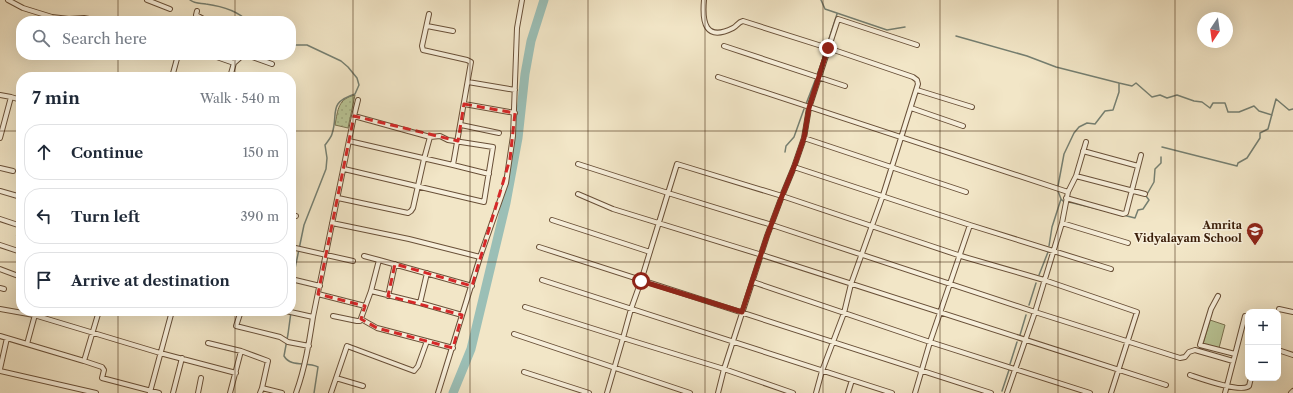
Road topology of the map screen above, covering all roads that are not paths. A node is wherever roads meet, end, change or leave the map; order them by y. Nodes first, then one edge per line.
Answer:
1 (8, 0) edge
2 (147, 0) edge
3 (522, 0) edge
4 (704, 0) edge
5 (170, 9) dead end
6 (197, 11) dead end
7 (429, 14) dead end
8 (49, 16) edge
9 (199, 16) edge
10 (427, 26) junction
11 (453, 31) dead end
12 (917, 45) dead end
13 (724, 46) dead end
14 (828, 48) junction
15 (177, 60) edge
16 (227, 60) edge
17 (237, 60) edge
18 (261, 60) edge
19 (234, 63) junction
20 (272, 64) dead end
21 (173, 72) edge
22 (231, 72) edge
23 (718, 77) dead end
24 (819, 78) junction
25 (468, 82) junction
26 (845, 86) dead end
27 (515, 90) junction
28 (917, 90) junction
29 (0, 95) edge
30 (11, 97) junction
31 (16, 98) edge
32 (358, 100) dead end
33 (464, 104) junction
34 (972, 107) dead end
35 (809, 108) junction
36 (911, 108) junction
37 (515, 113) junction
38 (354, 116) junction
39 (461, 125) junction
40 (963, 126) dead end
41 (1, 130) edge
42 (499, 133) dead end
43 (901, 136) junction
44 (430, 137) junction
45 (0, 138) edge
46 (804, 138) junction
47 (349, 141) junction
48 (458, 141) junction
49 (1086, 142) dead end
50 (1083, 151) junction
51 (1141, 156) dead end
52 (424, 159) junction
53 (578, 164) dead end
54 (453, 165) junction
55 (1138, 166) junction
56 (794, 167) junction
57 (892, 167) junction
58 (0, 168) edge
59 (344, 169) junction
60 (13, 171) dead end
61 (489, 174) junction
62 (1076, 176) junction
63 (418, 187) junction
64 (0, 191) edge
65 (1132, 191) junction
66 (966, 192) dead end
67 (1068, 192) junction
68 (668, 193) junction
69 (578, 194) dead end
70 (1145, 194) dead end
71 (883, 195) junction
72 (16, 196) edge
73 (782, 196) junction
74 (338, 198) junction
75 (1066, 198) junction
76 (0, 219) edge
77 (552, 220) dead end
78 (658, 222) junction
79 (332, 223) junction
80 (1062, 223) junction
81 (16, 224) edge
82 (772, 225) junction
83 (970, 225) junction
84 (872, 226) junction
85 (1128, 243) dead end
86 (0, 245) edge
87 (539, 247) dead end
88 (296, 249) edge
89 (16, 250) edge
90 (1053, 251) junction
91 (650, 252) junction
92 (326, 255) junction
93 (762, 255) junction
94 (861, 255) junction
95 (364, 256) dead end
96 (961, 256) junction
97 (480, 257) junction
98 (379, 260) junction
99 (353, 261) dead end
100 (395, 264) junction
101 (0, 269) edge
102 (1111, 269) dead end
103 (427, 273) junction
104 (16, 275) edge
105 (542, 280) dead end
106 (1044, 280) junction
107 (296, 281) edge
108 (641, 281) junction
109 (753, 282) junction
110 (950, 283) junction
111 (851, 284) junction
112 (320, 286) junction
113 (472, 286) junction
114 (371, 291) junction
115 (318, 294) junction
116 (388, 296) junction
117 (1218, 296) dead end
118 (420, 303) junction
119 (366, 306) junction
120 (525, 307) dead end
121 (0, 309) edge
122 (1281, 309) edge
123 (631, 310) junction
124 (16, 311) edge
125 (742, 312) junction
126 (940, 312) junction
127 (1035, 312) junction
128 (1293, 312) edge
129 (296, 313) edge
130 (844, 313) junction
131 (462, 315) junction
132 (34, 316) edge
133 (44, 316) edge
134 (98, 316) edge
135 (171, 316) edge
136 (239, 316) edge
137 (333, 316) dead end
138 (1245, 316) dead end
139 (313, 317) junction
140 (361, 319) junction
141 (93, 332) junction
142 (514, 334) dead end
143 (0, 336) edge
144 (7, 338) junction
145 (623, 338) junction
146 (1026, 340) junction
147 (427, 341) junction
148 (733, 341) junction
149 (1128, 341) junction
150 (833, 342) junction
151 (930, 342) junction
152 (208, 343) dead end
153 (27, 344) junction
154 (309, 346) junction
155 (453, 348) junction
156 (241, 351) junction
157 (1281, 351) edge
158 (160, 353) junction
159 (1234, 354) junction
160 (1293, 355) edge
161 (182, 358) junction
162 (84, 361) junction
163 (1233, 361) junction
164 (615, 368) junction
165 (1016, 368) junction
166 (724, 369) junction
167 (0, 370) edge
168 (1119, 370) junction
169 (822, 371) junction
170 (921, 371) junction
171 (524, 372) dead end
172 (236, 373) junction
173 (1190, 375) dead end
174 (201, 378) dead end
175 (336, 378) junction
176 (852, 380) junction
177 (1251, 381) edge
178 (1166, 385) dead end
179 (362, 386) dead end
180 (1226, 386) junction
181 (261, 391) edge
182 (150, 392) edge
183 (96, 393) edge
184 (158, 393) edge
185 (173, 393) edge
186 (198, 393) edge
187 (230, 393) edge
188 (282, 393) edge
189 (296, 393) edge
190 (331, 393) edge
191 (438, 393) edge
192 (589, 393) edge
193 (607, 393) edge
194 (690, 393) edge
195 (718, 393) edge
196 (793, 393) edge
197 (816, 393) edge
198 (848, 393) edge
199 (892, 393) edge
200 (915, 393) edge
201 (990, 393) edge
202 (1007, 393) edge
203 (1090, 393) edge
204 (1111, 393) edge
205 (1225, 393) edge

1 - 8 street
2 - 5 street
3 - 27 street
4 - 14 street
6 - 9 street
7 - 10 street
10 - 11 street
10 - 25 street
12 - 14 street
13 - 24 street
14 - 24 street
14 - 28 street
15 - 21 street
16 - 19 street
17 - 19 street
18 - 20 street
19 - 22 street
23 - 35 street
24 - 26 street
24 - 35 street
25 - 27 street
25 - 33 street
27 - 37 street
28 - 34 street
28 - 36 street
29 - 30 street
30 - 31 street
30 - 41 street
32 - 38 street
33 - 37 street
33 - 39 street
35 - 43 street
35 - 46 street
36 - 40 street
36 - 43 street
37 - 97 street
38 - 44 street
38 - 47 street
39 - 42 street
39 - 48 street
41 - 45 street
43 - 57 street
43 - 67 street
44 - 48 street
44 - 52 street
46 - 56 street
46 - 57 street
47 - 52 street
47 - 59 street
48 - 54 street
48 - 61 street
49 - 50 street
50 - 55 street
50 - 62 street
51 - 55 street
52 - 54 street
52 - 63 street
53 - 68 street
54 - 61 street
55 - 65 street
56 - 71 street
56 - 73 street
57 - 66 street
57 - 71 street
58 - 60 street
59 - 63 street
59 - 74 street
61 - 63 street
62 - 65 street
62 - 67 street
63 - 74 street
64 - 72 street
65 - 70 street
65 - 75 street
67 - 75 street
68 - 73 street
68 - 78 street
68 - 82 street
69 - 78 street
71 - 83 street
71 - 84 street
73 - 82 street
73 - 84 street
74 - 79 street
75 - 80 street
76 - 81 street
77 - 91 street
78 - 91 street
78 - 93 street
79 - 92 street
79 - 97 street
80 - 85 street
80 - 90 street
82 - 93 street
82 - 94 street
83 - 90 street
83 - 96 street
84 - 94 street
84 - 96 street
86 - 89 street
87 - 108 street
88 - 92 street
90 - 102 street
90 - 106 street
91 - 108 street
92 - 99 street
92 - 112 street
93 - 109 street
93 - 111 street
94 - 110 street
94 - 111 street
95 - 98 street
96 - 106 street
96 - 110 street
97 - 113 street
98 - 100 street
98 - 114 street
100 - 103 street
100 - 116 street
101 - 104 street
103 - 113 street
103 - 118 street
105 - 123 street
106 - 127 street
106 - 149 street
107 - 112 street
108 - 123 street
108 - 125 street
109 - 125 street
109 - 130 street
110 - 126 street
110 - 127 street
111 - 126 street
111 - 130 street
112 - 115 street
113 - 131 street
114 - 116 street
114 - 119 street
115 - 119 street
115 - 139 street
116 - 118 street
117 - 159 street
118 - 131 street
119 - 140 street
120 - 145 street
121 - 124 street
122 - 128 street
123 - 145 street
123 - 148 street
125 - 148 street
125 - 150 street
126 - 146 street
126 - 151 street
127 - 146 street
127 - 149 street
129 - 139 street
130 - 150 street
130 - 151 street
131 - 155 street
132 - 153 street
133 - 141 street
134 - 141 street
135 - 158 street
136 - 154 street
137 - 140 street
138 - 159 street
139 - 154 street
140 - 147 street
141 - 158 street
141 - 162 street
142 - 164 street
143 - 144 street
144 - 153 street
144 - 167 street
145 - 164 street
145 - 166 street
146 - 165 street
146 - 168 street
147 - 155 street
147 - 175 street
148 - 166 street
148 - 169 street
149 - 163 street
149 - 168 street
150 - 169 street
150 - 170 street
151 - 165 street
151 - 170 street
152 - 156 street
153 - 162 street
154 - 189 street
155 - 191 street
156 - 172 street
156 - 181 street
157 - 160 street
158 - 161 street
158 - 182 street
159 - 163 street
161 - 172 street
161 - 185 street
162 - 182 street
163 - 180 street
164 - 193 street
164 - 194 street
165 - 202 street
165 - 203 street
166 - 195 street
166 - 196 street
167 - 183 street
168 - 178 street
168 - 204 street
169 - 176 street
169 - 197 street
170 - 200 street
170 - 201 street
171 - 192 street
172 - 187 street
173 - 180 street
174 - 186 street
175 - 179 street
175 - 190 street
176 - 198 street
176 - 199 street
177 - 180 street
180 - 205 street
181 - 188 street
182 - 184 street

